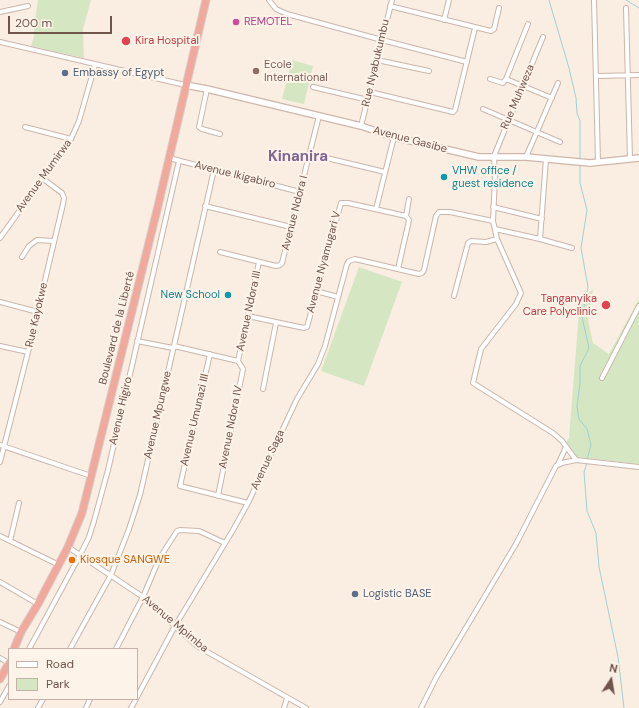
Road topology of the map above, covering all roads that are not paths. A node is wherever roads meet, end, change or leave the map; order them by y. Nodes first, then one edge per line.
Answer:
1 (206, 0) edge
2 (269, 0) edge
3 (392, 0) edge
4 (449, 0) edge
5 (594, 0) edge
6 (28, 6) dead end
7 (390, 6) junction
8 (499, 8) dead end
9 (626, 8) dead end
10 (0, 12) edge
11 (444, 20) junction
12 (528, 24) dead end
13 (475, 28) junction
14 (543, 37) dead end
15 (382, 40) junction
16 (0, 42) edge
17 (377, 60) junction
18 (467, 62) junction
19 (95, 65) junction
20 (429, 71) dead end
21 (596, 76) junction
22 (628, 76) junction
23 (639, 76) edge
24 (490, 79) dead end
25 (506, 79) junction
26 (558, 83) dead end
27 (185, 85) junction
28 (523, 86) junction
29 (313, 87) dead end
30 (208, 89) junction
31 (370, 92) junction
32 (552, 98) junction
33 (368, 100) junction
34 (483, 109) dead end
35 (319, 116) junction
36 (509, 120) junction
37 (361, 126) junction
38 (25, 127) dead end
39 (538, 132) junction
40 (220, 134) dead end
41 (394, 137) junction
42 (71, 139) junction
43 (560, 142) dead end
44 (310, 154) junction
45 (494, 156) junction
46 (526, 157) junction
47 (169, 158) junction
48 (639, 158) edge
49 (546, 159) junction
50 (630, 159) junction
51 (179, 161) junction
52 (598, 162) junction
53 (214, 170) junction
54 (385, 172) junction
55 (42, 178) junction
56 (300, 192) junction
57 (409, 199) dead end
58 (205, 206) junction
59 (493, 207) junction
60 (376, 209) junction
61 (406, 216) junction
62 (542, 219) junction
63 (493, 221) junction
64 (291, 227) junction
65 (495, 229) junction
66 (0, 238) edge
67 (497, 239) junction
68 (540, 239) junction
69 (54, 241) junction
70 (572, 248) dead end
71 (220, 252) dead end
72 (22, 257) dead end
73 (259, 262) junction
74 (400, 269) junction
75 (316, 291) junction
76 (454, 296) dead end
77 (338, 297) junction
78 (0, 302) edge
79 (639, 306) edge
80 (38, 312) junction
81 (248, 316) junction
82 (276, 323) junction
83 (137, 341) junction
84 (0, 346) edge
85 (174, 347) junction
86 (28, 352) junction
87 (210, 354) junction
88 (238, 361) junction
89 (602, 378) dead end
90 (263, 390) dead end
91 (2, 445) edge
92 (566, 447) junction
93 (576, 460) junction
94 (0, 462) edge
95 (558, 464) junction
96 (639, 468) edge
97 (92, 476) junction
98 (218, 496) junction
99 (19, 503) dead end
100 (248, 503) junction
101 (0, 536) edge
102 (10, 542) junction
103 (225, 543) junction
104 (68, 547) junction
105 (80, 555) junction
106 (59, 565) junction
107 (110, 575) junction
108 (0, 582) edge
109 (142, 597) junction
110 (38, 604) junction
111 (0, 622) edge
112 (175, 626) junction
113 (21, 632) junction
114 (14, 648) edge
115 (30, 648) edge
116 (71, 648) edge
117 (116, 648) edge
118 (8, 665) edge
119 (0, 679) edge
120 (8, 688) edge
121 (138, 694) edge
122 (288, 698) junction
123 (0, 702) edge
124 (284, 708) edge
125 (306, 708) edge
126 (421, 708) edge

1 - 27 highway, Boulevard de la Liberté
2 - 15 street
3 - 7 street, Rue Nyabukumbu
4 - 11 street
5 - 21 street
6 - 10 street
7 - 11 street
7 - 15 street, Rue Nyabukumbu
8 - 13 street
9 - 22 street
11 - 13 street
12 - 25 street
13 - 18 street
14 - 28 street, Rue Muhweza
15 - 17 street, Rue Nyabukumbu
15 - 18 street
16 - 19 street
17 - 20 street
17 - 31 street, Rue Nyabukumbu
18 - 31 street
19 - 27 street
19 - 42 street, Avenue Mumirwa
21 - 22 street
21 - 52 street
22 - 23 street
22 - 50 street
24 - 25 street
25 - 28 street
26 - 32 street
27 - 30 street, Avenue Gasibe
27 - 47 highway, Boulevard de la Liberté
28 - 32 street
28 - 36 street, Rue Muhweza
29 - 33 street
30 - 35 street, Avenue Gasibe
30 - 40 street
31 - 33 street, Rue Nyabukumbu
32 - 39 street
33 - 37 street, Rue Nyabukumbu
34 - 36 street
35 - 37 street, Avenue Gasibe
35 - 44 street, Avenue Ndora I
36 - 39 street
36 - 45 street, Rue Muhweza
37 - 41 street, Avenue Gasibe
38 - 42 street
39 - 43 street
39 - 46 street
41 - 45 street, Avenue Gasibe
41 - 54 street
42 - 55 street, Avenue Mumirwa
44 - 54 street
44 - 56 street, Avenue Ndora I
45 - 46 street, Avenue Gasibe
45 - 59 street
46 - 49 street, Avenue Gasibe
47 - 51 street, Avenue Ikigabiro
47 - 97 highway, Boulevard de la Liberté
48 - 50 street, Avenue Gasibe
49 - 52 street, Avenue Gasibe
49 - 62 street
50 - 52 street, Avenue Gasibe
51 - 53 street, Avenue Ikigabiro
51 - 83 street, Avenue Higiro
53 - 56 street, Avenue Ikigabiro
53 - 58 street, Avenue Mpungwe
54 - 60 street
55 - 66 street, Avenue Mumirwa
55 - 69 street, Rue Kayokwe
56 - 64 street, Avenue Ndora I
57 - 61 street
58 - 64 street
58 - 85 street, Avenue Mpungwe
59 - 62 street
59 - 63 street
60 - 61 street, Avenue Nyamugari V
60 - 75 street, Avenue Nyamugari V
61 - 74 street
62 - 68 street
63 - 65 street
63 - 74 street
64 - 73 street, Avenue Ndora I
65 - 67 street
65 - 68 street
67 - 76 street
67 - 92 street
68 - 70 street
69 - 72 street
69 - 80 street, Rue Kayokwe
71 - 73 street
73 - 81 street, Avenue Ndora III
74 - 77 street, Avenue Saga
75 - 77 street
75 - 82 street, Avenue Nyamugari V
77 - 100 street, Avenue Saga
78 - 80 street
79 - 89 street
80 - 86 street, Rue Kayokwe
81 - 82 street, Avenue Nyamugari V
81 - 88 street, Avenue Ndora III
82 - 90 street
83 - 85 street
83 - 105 street, Avenue Higiro
84 - 86 street
85 - 87 street
85 - 107 street, Avenue Mpungwe
86 - 91 street, Rue Kayokwe
87 - 88 street
87 - 98 street, Avenue Umunazi III
88 - 98 street, Avenue Ndora IV
91 - 94 street, Rue Kayokwe
91 - 97 street
92 - 93 street
92 - 95 street
93 - 95 street
93 - 96 street
95 - 126 street
97 - 104 highway, Boulevard de la Liberté
98 - 100 street
99 - 102 street
100 - 103 street, Avenue Saga
101 - 102 street
102 - 106 street
103 - 109 street
103 - 112 street, Avenue Saga
104 - 105 street, Avenue Mpimba
104 - 106 highway, Boulevard de la Liberté
105 - 107 street, Avenue Mpimba
105 - 115 street, Avenue Higiro
106 - 110 highway, Boulevard de la Liberté
107 - 109 street, Avenue Mpimba
107 - 116 street, Avenue Mpungwe
108 - 110 street
109 - 112 street, Avenue Mpimba
109 - 117 street
110 - 113 highway, Boulevard de la Liberté
111 - 113 street
112 - 121 street, Avenue Saga
112 - 122 street, Avenue Mpimba
113 - 114 highway, Boulevard de la Liberté
118 - 119 highway
120 - 123 street
122 - 124 street
122 - 125 street, Avenue Mpimba

